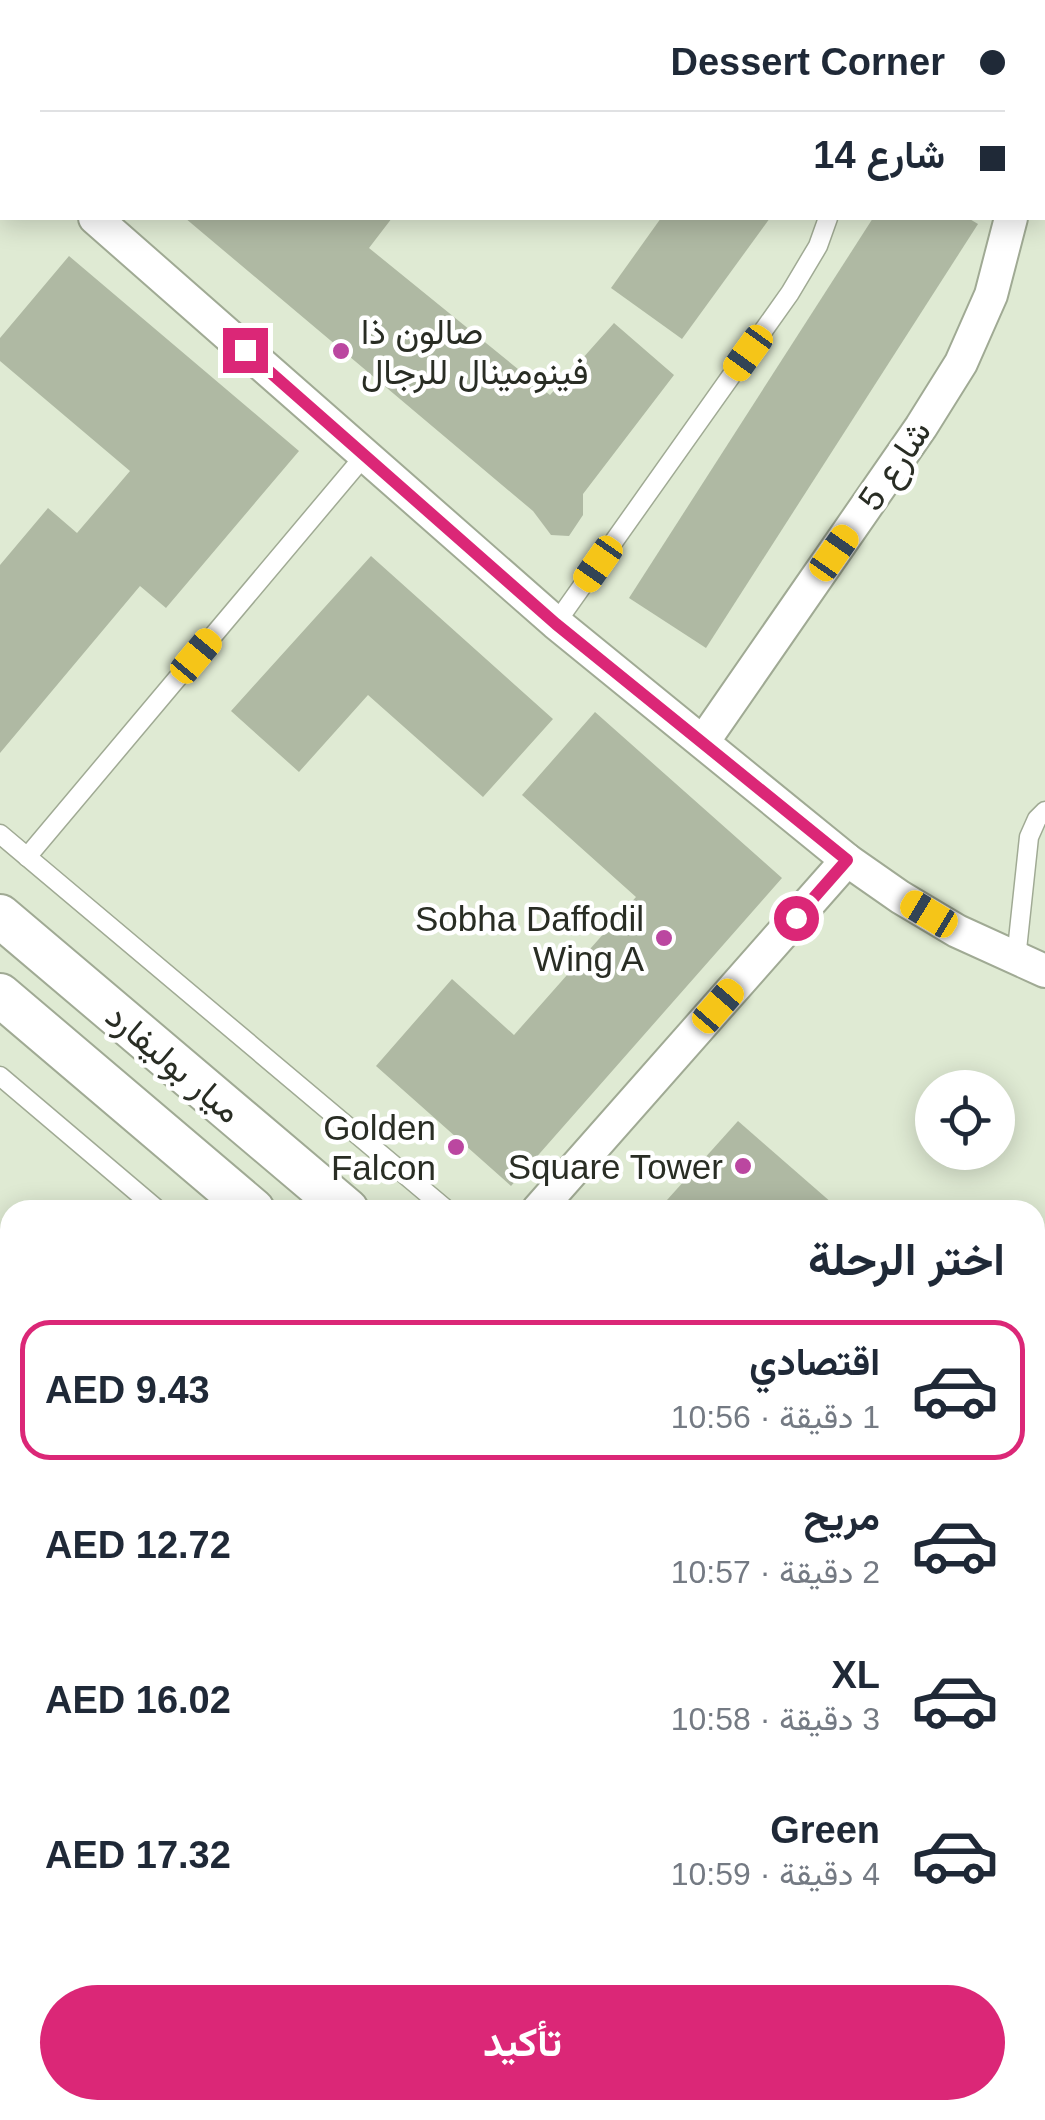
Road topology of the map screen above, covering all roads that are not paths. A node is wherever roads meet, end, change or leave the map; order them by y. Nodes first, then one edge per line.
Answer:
1 (97, 220) edge
2 (827, 220) edge
3 (1010, 220) edge
4 (365, 455) junction
5 (556, 624) junction
6 (703, 742) junction
7 (1045, 812) edge
8 (0, 834) edge
9 (27, 857) junction
10 (847, 860) junction
11 (0, 916) edge
12 (1030, 965) edge
13 (0, 995) edge
14 (0, 1076) edge
15 (146, 1200) edge
16 (241, 1200) edge
17 (335, 1200) edge
18 (435, 1200) edge
19 (547, 1200) edge

1 - 4 street
2 - 5 lane
3 - 6 street, شارع 5
4 - 5 street
4 - 9 lane
5 - 6 street
6 - 10 street
7 - 12 lane
8 - 9 lane
9 - 18 lane
10 - 12 street
10 - 19 street
11 - 17 street, ميار بوليفارد
13 - 16 street, ميار بوليفارد
14 - 15 lane

